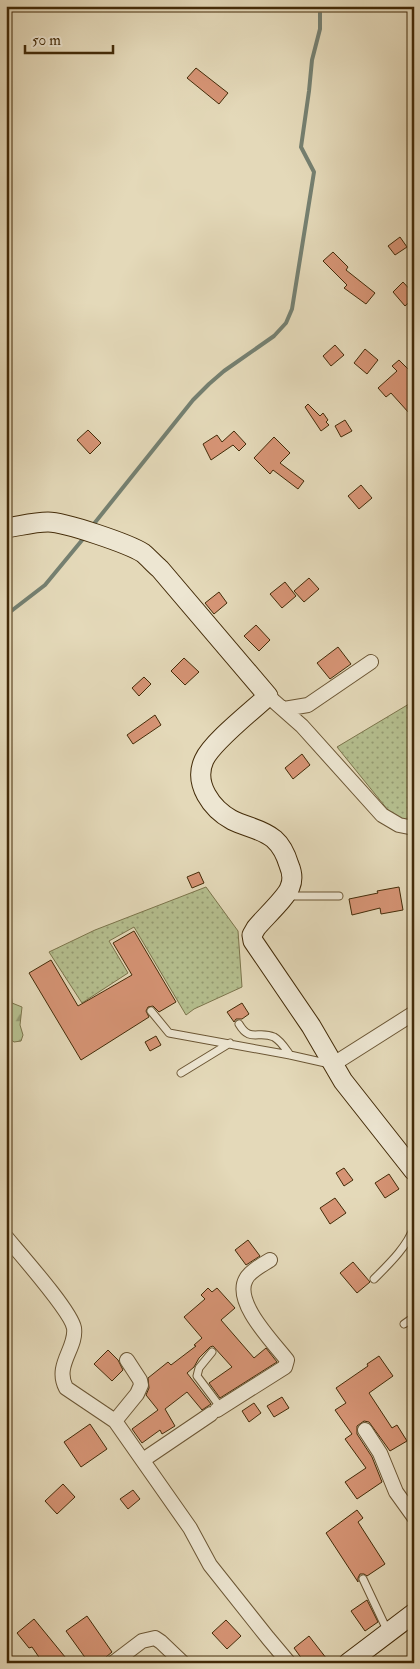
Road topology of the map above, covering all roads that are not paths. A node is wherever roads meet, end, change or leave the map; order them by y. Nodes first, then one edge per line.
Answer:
1 (6, 528) edge
2 (371, 662) dead end
3 (268, 696) junction
4 (284, 709) junction
5 (414, 828) edge
6 (284, 896) junction
7 (339, 896) dead end
8 (151, 1011) dead end
9 (414, 1013) edge
10 (239, 1024) dead end
11 (230, 1043) junction
12 (290, 1054) junction
13 (332, 1064) junction
14 (181, 1073) dead end
15 (414, 1171) edge
16 (414, 1227) edge
17 (6, 1237) edge
18 (270, 1260) dead end
19 (374, 1279) dead end
20 (414, 1317) edge
21 (404, 1324) dead end
22 (212, 1352) dead end
23 (126, 1360) dead end
24 (216, 1411) junction
25 (115, 1421) junction
26 (365, 1430) dead end
27 (143, 1460) junction
28 (414, 1517) edge
29 (363, 1579) dead end
30 (414, 1613) edge
31 (389, 1632) junction
32 (113, 1663) edge
33 (183, 1663) edge
34 (289, 1663) edge
35 (348, 1663) edge

1 - 3 street
2 - 4 street
3 - 4 street
3 - 6 street
4 - 5 street
6 - 7 lane
6 - 13 street
8 - 11 lane
9 - 13 street
10 - 12 lane
11 - 12 lane
11 - 14 lane
12 - 13 lane
13 - 15 street
16 - 19 lane
17 - 25 street
18 - 24 street
20 - 21 lane
22 - 24 lane
23 - 25 street
24 - 27 street
25 - 27 street
26 - 28 street
27 - 34 street
29 - 31 lane
30 - 31 street
31 - 35 street
32 - 33 street

